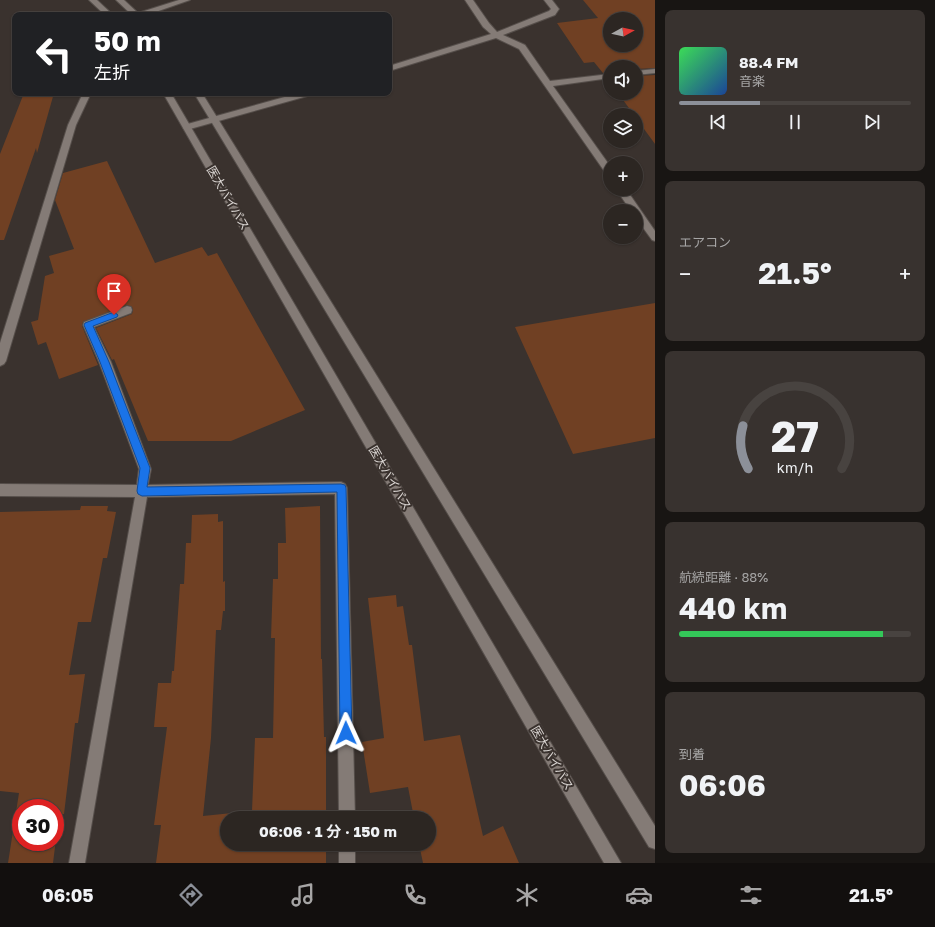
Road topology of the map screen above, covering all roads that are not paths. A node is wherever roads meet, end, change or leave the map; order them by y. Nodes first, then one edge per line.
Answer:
1 (93, 0) edge
2 (120, 0) edge
3 (186, 0) edge
4 (469, 0) edge
5 (548, 0) edge
6 (106, 12) edge
7 (133, 12) edge
8 (149, 12) edge
9 (496, 35) junction
10 (392, 68) edge
11 (655, 71) edge
12 (643, 72) edge
13 (603, 77) edge
14 (547, 84) junction
15 (86, 96) edge
16 (169, 96) edge
17 (200, 96) edge
18 (297, 96) edge
19 (215, 119) junction
20 (187, 127) junction
21 (603, 163) edge
22 (626, 196) edge
23 (655, 238) edge
24 (127, 310) dead end
25 (0, 361) edge
26 (0, 490) edge
27 (142, 491) junction
28 (347, 811) edge
29 (655, 841) edge
30 (347, 851) edge
31 (77, 863) edge
32 (347, 863) edge
33 (613, 863) edge

1 - 6 main road
2 - 7 main road
3 - 8 main road
4 - 9 main road
5 - 9 main road
9 - 10 main road
9 - 14 main road
11 - 12 main road
13 - 14 main road
14 - 21 main road
15 - 25 main road
16 - 20 main road, 医大バイパス
17 - 19 main road
18 - 19 main road
19 - 20 main road
19 - 29 main road
20 - 33 main road, 医大バイパス
22 - 23 main road
24 - 27 main road
26 - 27 main road
27 - 28 main road
27 - 31 main road
30 - 32 main road

